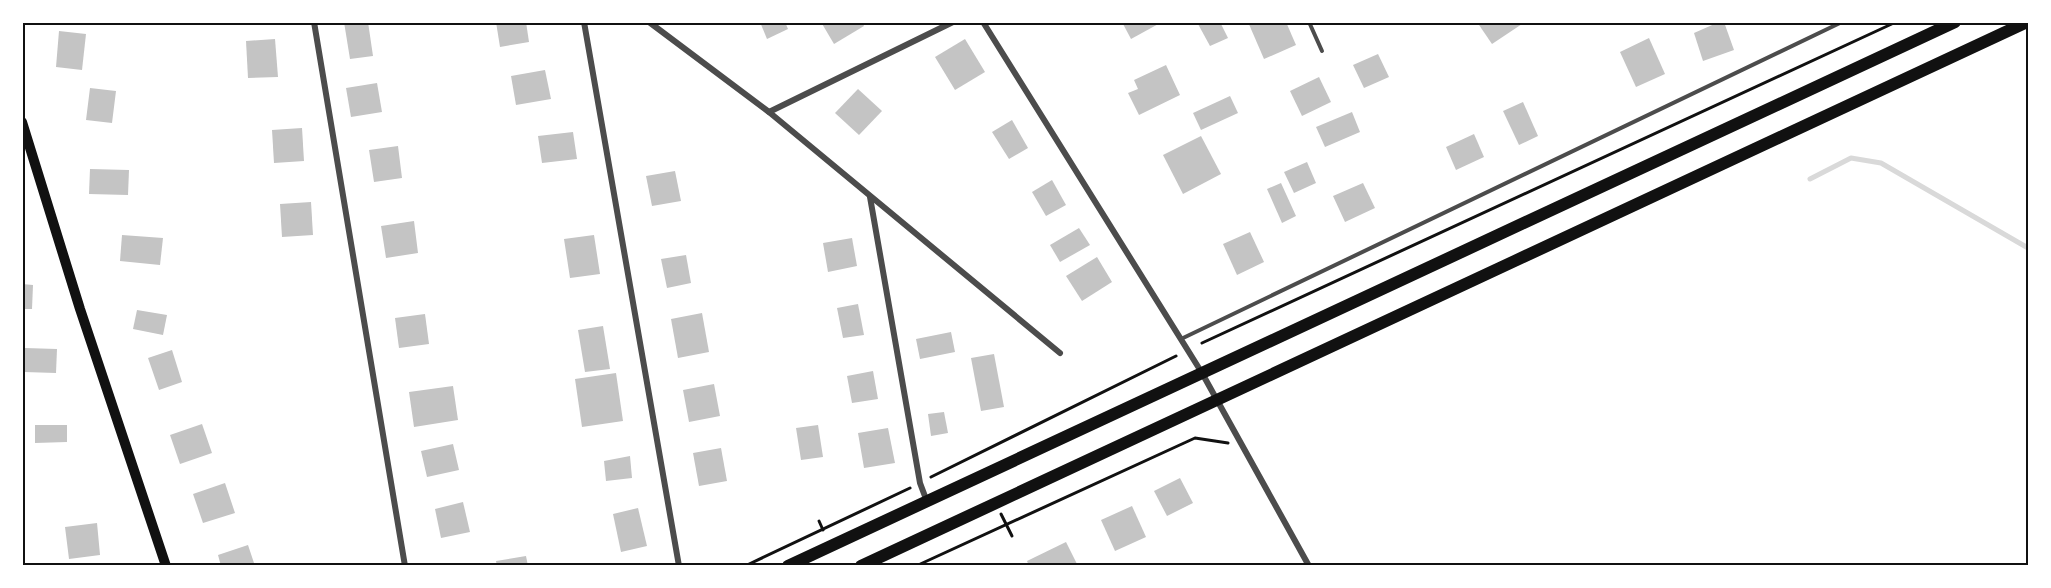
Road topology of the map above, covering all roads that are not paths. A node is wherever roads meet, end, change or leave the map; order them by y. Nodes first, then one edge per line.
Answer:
1 (314, 22) edge
2 (584, 22) edge
3 (649, 22) edge
4 (953, 22) edge
5 (983, 22) edge
6 (1309, 22) edge
7 (1842, 22) edge
8 (1955, 22) edge
9 (2027, 22) edge
10 (1322, 51) dead end
11 (769, 112) junction
12 (22, 122) edge
13 (870, 197) junction
14 (1180, 339) junction
15 (1060, 353) dead end
16 (1202, 373) junction
17 (1216, 401) junction
18 (926, 499) junction
19 (166, 566) edge
20 (405, 566) edge
21 (679, 566) edge
22 (788, 566) edge
23 (861, 566) edge
24 (1309, 566) edge

1 - 20 street
2 - 21 street
3 - 11 street
4 - 11 street
5 - 14 street
6 - 10 lane
7 - 14 lane
8 - 16 main road
9 - 17 main road
11 - 13 street
12 - 19 main road
13 - 15 street
13 - 18 street
14 - 16 street
16 - 17 street
16 - 18 main road
17 - 23 main road
17 - 24 street
18 - 22 main road

